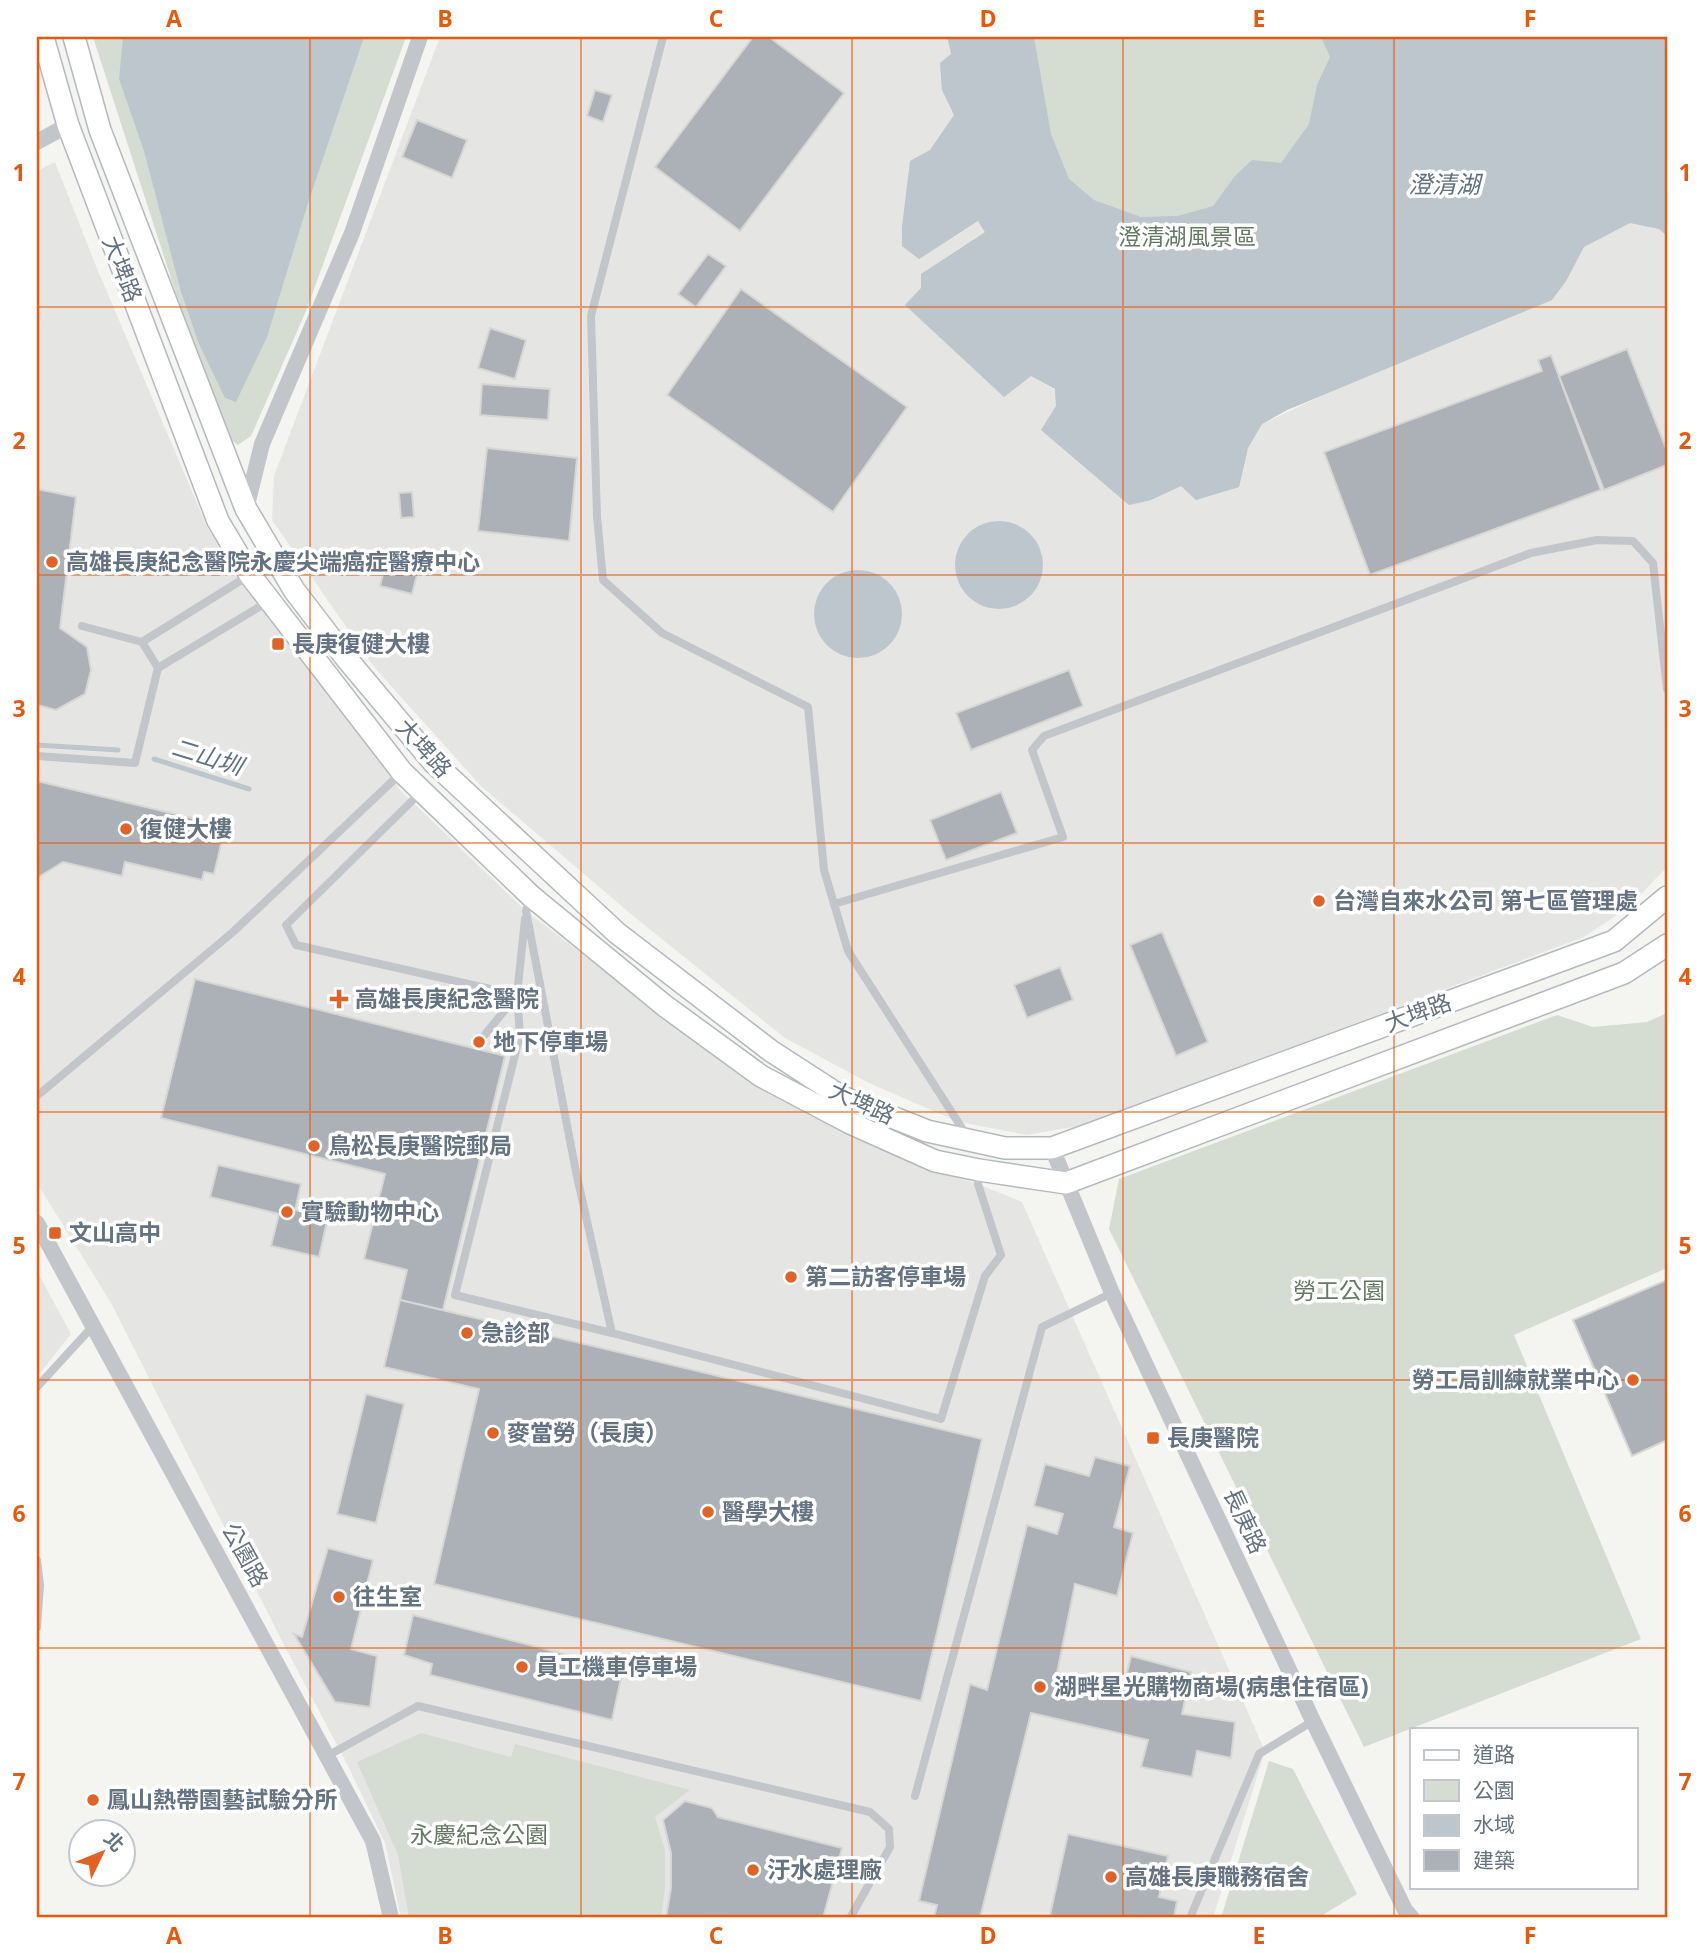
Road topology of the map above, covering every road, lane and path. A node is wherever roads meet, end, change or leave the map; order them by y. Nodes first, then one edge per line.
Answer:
1 (43, 37) edge
2 (74, 37) edge
3 (420, 37) edge
4 (663, 37) edge
5 (68, 125) junction
6 (37, 142) edge
7 (246, 509) junction
8 (250, 575) junction
9 (270, 601) junction
10 (82, 626) dead end
11 (142, 642) junction
12 (158, 668) junction
13 (1667, 689) edge
14 (37, 755) edge
15 (402, 772) junction
16 (422, 791) junction
17 (1667, 897) edge
18 (528, 904) junction
19 (834, 904) junction
20 (1667, 945) edge
21 (517, 995) junction
22 (479, 1042) dead end
23 (37, 1096) edge
24 (971, 1142) junction
25 (1052, 1148) junction
26 (979, 1170) junction
27 (1066, 1183) junction
28 (37, 1223) edge
29 (1112, 1293) junction
30 (93, 1326) junction
31 (612, 1333) junction
32 (37, 1387) edge
33 (37, 1560) edge
34 (37, 1627) edge
35 (1313, 1721) junction
36 (327, 1756) junction
37 (915, 1796) dead end
38 (1404, 1915) edge
39 (391, 1918) edge
40 (850, 1918) edge
41 (1190, 1918) edge

1 - 5 main road, 大埤路
2 - 7 main road, 大埤路
3 - 7 street
4 - 19 lane
5 - 6 street
5 - 8 main road, 大埤路
7 - 24 main road, 大埤路
8 - 9 main road, 大埤路
8 - 11 lane
9 - 12 lane
9 - 15 main road, 大埤路
10 - 11 lane
11 - 12 lane
12 - 14 lane
13 - 19 lane
15 - 16 main road, 大埤路
15 - 23 lane, 大埤路
16 - 18 main road, 大埤路
16 - 21 lane
17 - 25 main road, 大埤路
18 - 21 lane
18 - 26 main road, 大埤路
18 - 31 lane
19 - 24 lane
20 - 27 main road, 大埤路
21 - 22 lane
21 - 31 lane
24 - 25 main road, 大埤路
25 - 27 street, 長庚路
26 - 27 main road, 大埤路
26 - 31 lane
27 - 29 street, 長庚路
28 - 30 street, 公園路
29 - 35 street, 長庚路
29 - 37 lane
30 - 32 lane
30 - 36 street, 公園路
33 - 34 lane
35 - 38 street, 長庚路
35 - 41 lane
36 - 39 street, 公園路
36 - 40 lane

